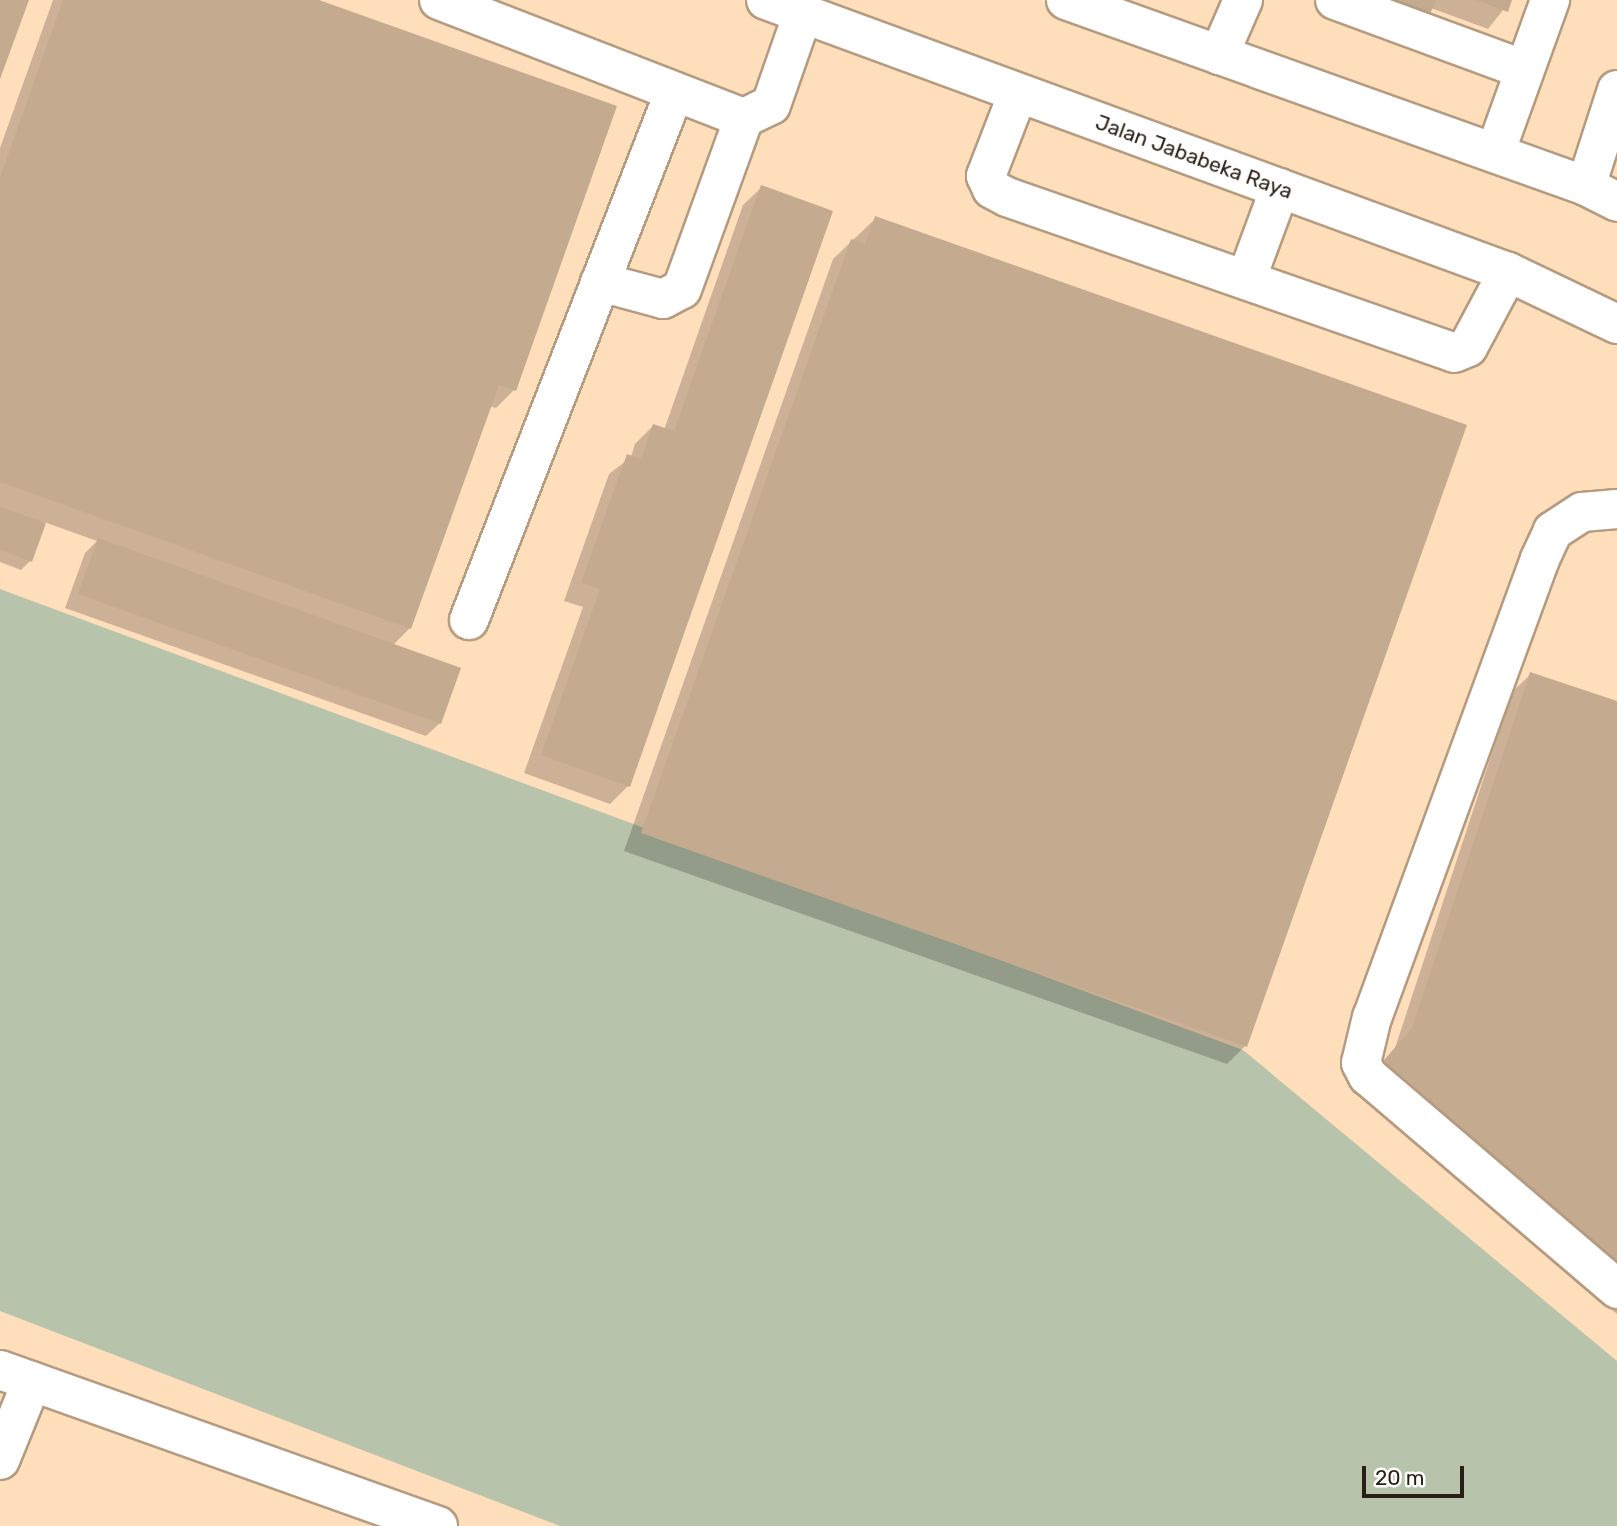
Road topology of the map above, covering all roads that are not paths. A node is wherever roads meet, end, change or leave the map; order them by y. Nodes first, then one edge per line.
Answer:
1 (439, 0) edge
2 (766, 0) edge
3 (1066, 0) edge
4 (1243, 0) edge
5 (1335, 0) edge
6 (1550, 0) edge
7 (1110, 8) edge
8 (803, 13) junction
9 (1219, 55) junction
10 (1525, 71) junction
11 (1617, 90) edge
12 (674, 93) junction
13 (1018, 93) junction
14 (744, 118) junction
15 (1495, 153) junction
16 (1280, 188) junction
17 (1601, 194) edge
18 (1508, 272) junction
19 (1246, 280) junction
20 (600, 282) junction
21 (1617, 324) edge
22 (1617, 509) edge
23 (469, 620) dead end
24 (1617, 1289) edge
25 (16, 1375) edge
26 (0, 1460) edge
27 (438, 1526) edge

1 - 12 main road
2 - 8 main road, Jalan Jababeka Raya
3 - 7 main road
4 - 9 main road
5 - 10 main road
6 - 10 main road
7 - 9 main road
8 - 13 main road, Jalan Jababeka Raya
8 - 14 main road
9 - 15 main road
10 - 15 main road
11 - 17 main road
12 - 14 main road
12 - 20 main road
13 - 16 main road, Jalan Jababeka Raya
13 - 19 main road
14 - 20 main road
15 - 17 main road
16 - 18 main road, Jalan Jababeka Raya
16 - 19 main road
18 - 19 main road
18 - 21 main road, Jalan Jababeka Raya
20 - 23 main road
22 - 24 main road
25 - 26 main road
25 - 27 main road

